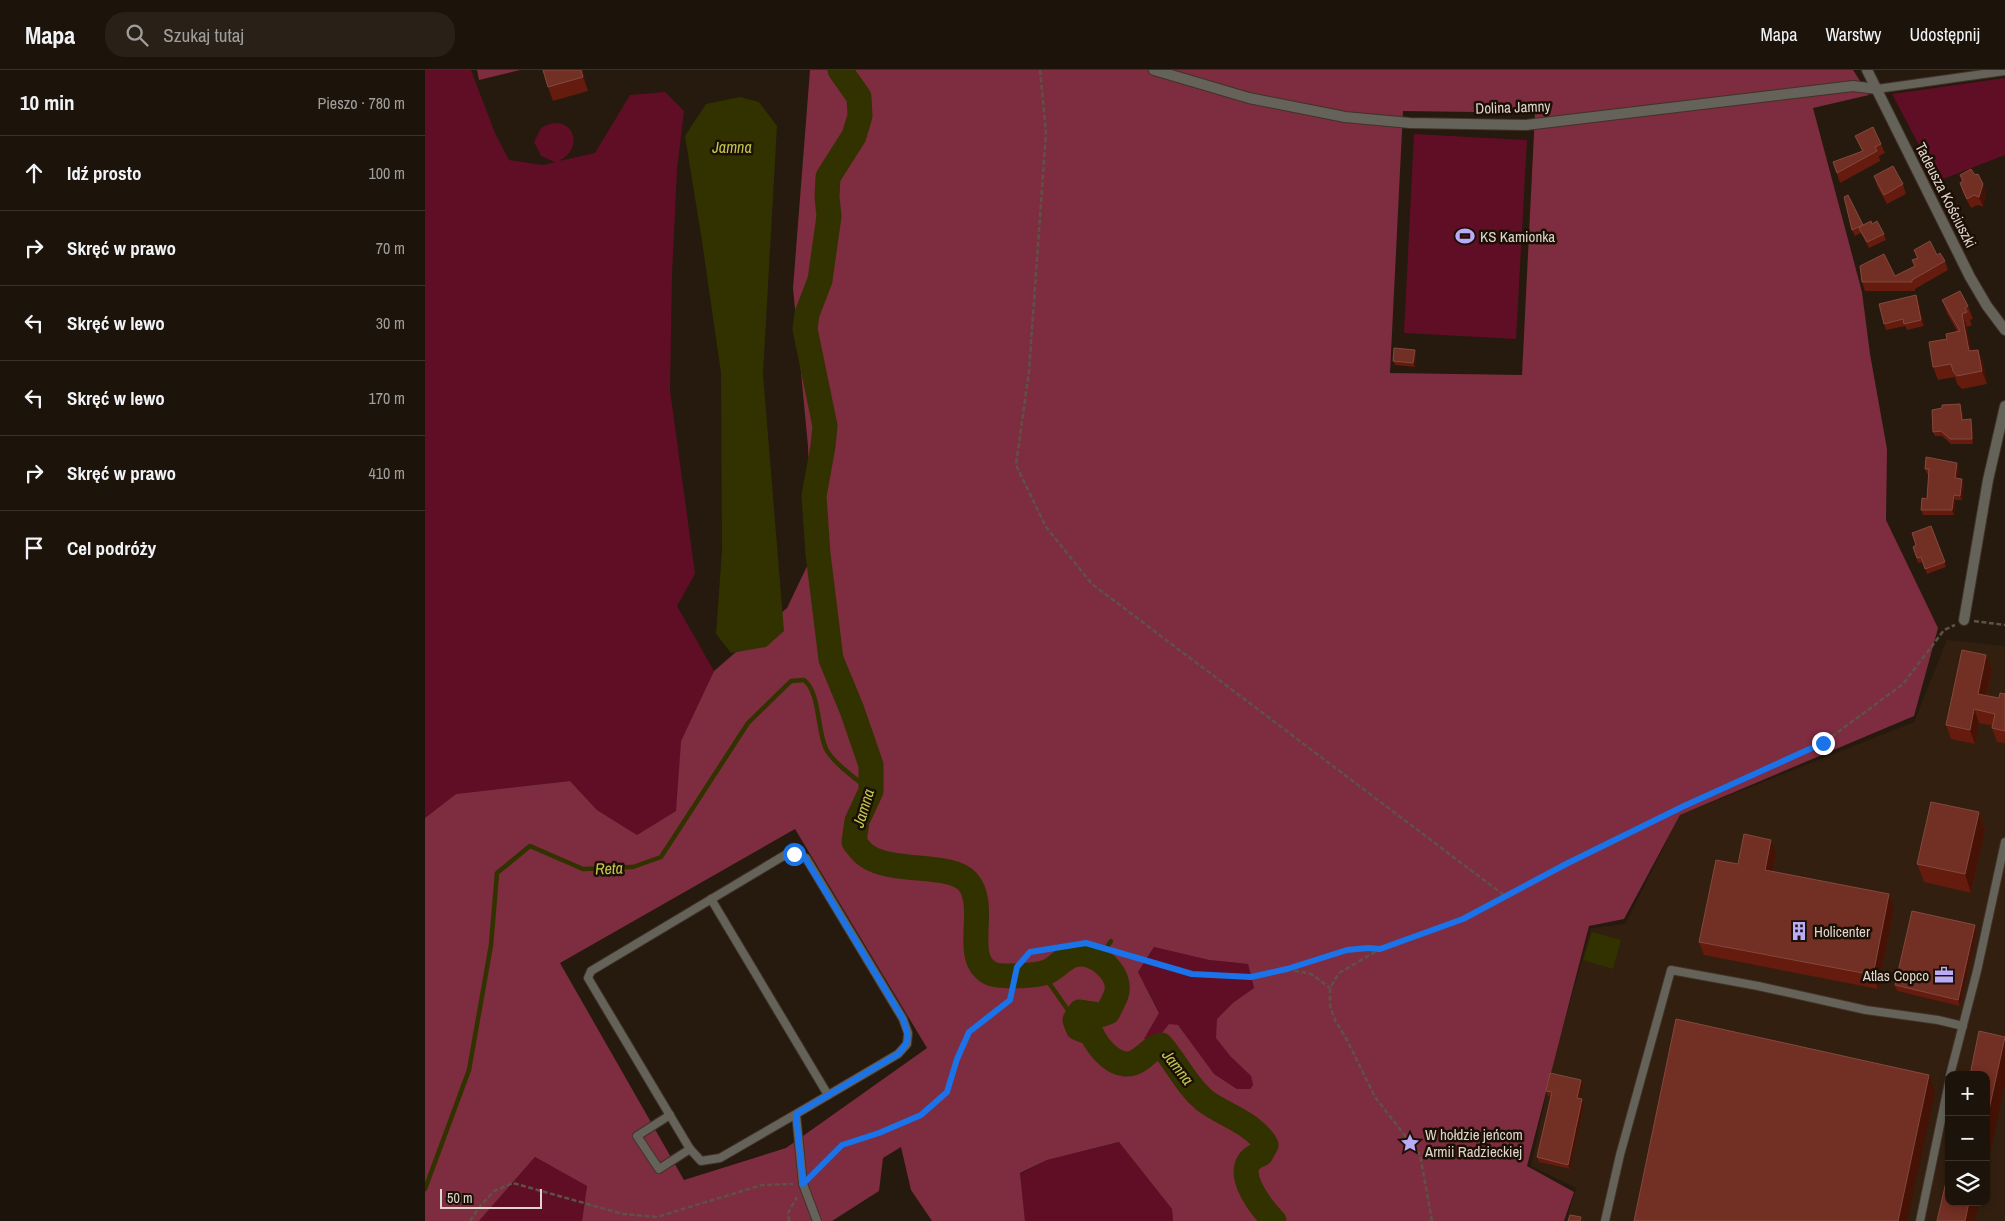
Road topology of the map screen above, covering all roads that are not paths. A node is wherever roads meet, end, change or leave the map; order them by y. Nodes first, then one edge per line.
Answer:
1 (1154, 70) edge
2 (1867, 70) edge
3 (2002, 71) edge
4 (1877, 89) junction
5 (2005, 330) edge
6 (2005, 406) edge
7 (1964, 620) road end
8 (2005, 842) edge
9 (711, 899) junction
10 (1963, 1026) junction
11 (1951, 1071) edge
12 (828, 1095) junction
13 (1945, 1101) edge
14 (796, 1114) junction
15 (670, 1115) junction
16 (690, 1149) junction
17 (817, 1221) edge
18 (1605, 1221) edge
19 (1920, 1221) edge

1 - 4 street, Dolina Jamny
2 - 4 street, Tadeusza Kościuszki
3 - 4 lane
4 - 5 street, Tadeusza Kościuszki
6 - 7 street
8 - 10 lane
9 - 12 lane
9 - 12 lane
9 - 15 lane
10 - 11 lane
10 - 18 lane
12 - 14 lane
13 - 19 lane
14 - 16 lane
14 - 17 lane
15 - 16 lane
15 - 16 lane

